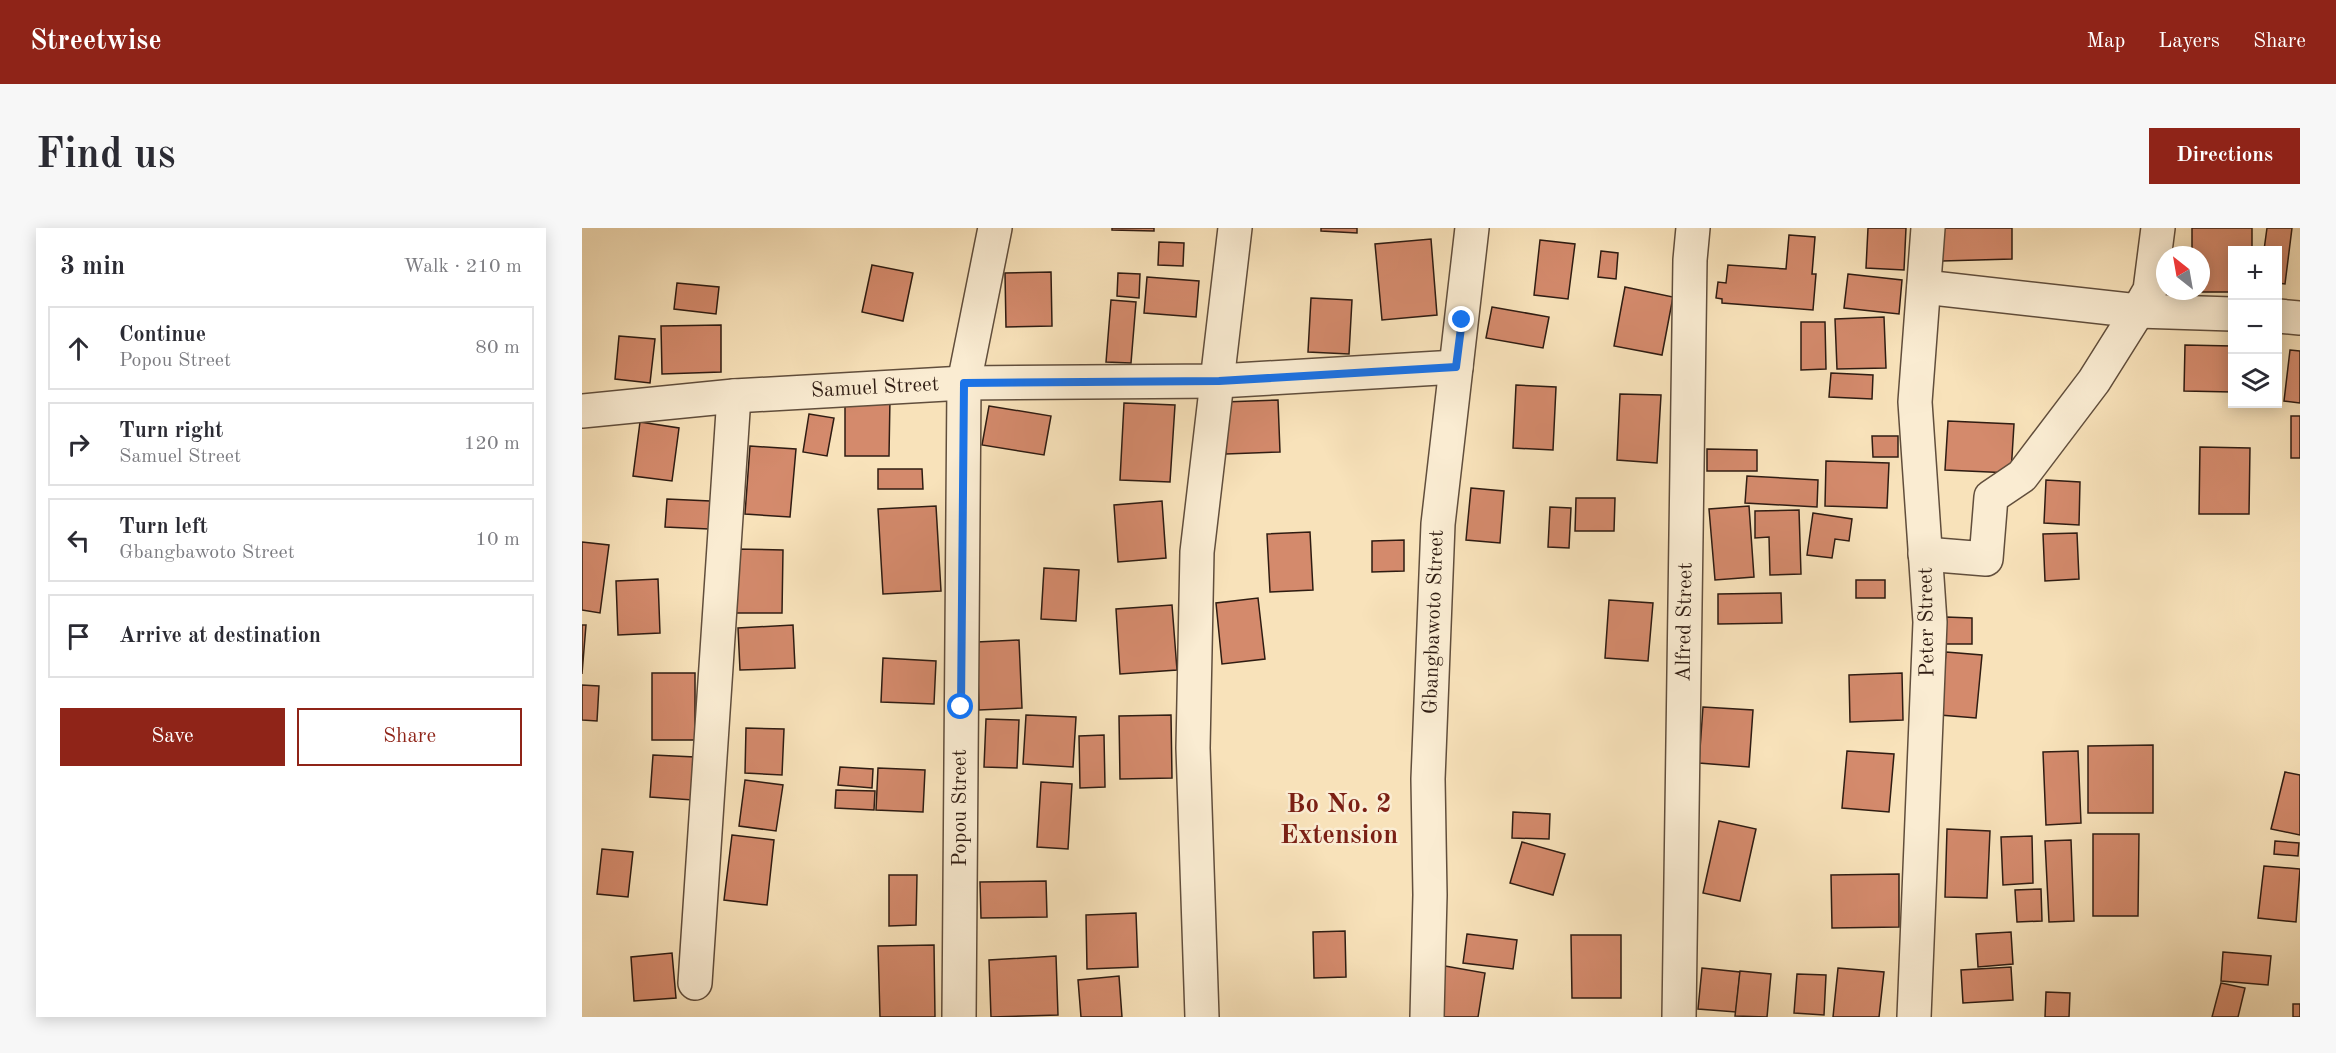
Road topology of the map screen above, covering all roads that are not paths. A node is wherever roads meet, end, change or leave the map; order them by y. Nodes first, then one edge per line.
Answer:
1 (995, 228) edge
2 (1235, 228) edge
3 (1472, 228) edge
4 (1693, 228) edge
5 (1928, 228) edge
6 (2158, 228) edge
7 (1924, 287) junction
8 (2138, 311) junction
9 (2228, 314) edge
10 (2282, 316) edge
11 (2300, 318) edge
12 (1456, 367) junction
13 (1219, 381) junction
14 (964, 383) junction
15 (734, 396) junction
16 (582, 411) edge
17 (1926, 554) junction
18 (695, 983) dead end
19 (959, 1017) edge
20 (1202, 1017) edge
21 (1427, 1017) edge
22 (1679, 1017) edge
23 (1914, 1017) edge

1 - 14 street, Popou Street
2 - 13 street
3 - 12 street, Gbangbawoto Street
4 - 22 street, Alfred Street
5 - 7 street, Peter Street
6 - 8 street
7 - 8 street
7 - 17 street, Peter Street
8 - 9 street
8 - 17 street
10 - 11 street
12 - 13 street, Samuel Street
12 - 21 street, Gbangbawoto Street
13 - 14 street, Samuel Street
13 - 20 street
14 - 15 street, Samuel Street
14 - 19 street, Popou Street
15 - 16 street, Samuel Street
15 - 18 street
17 - 23 street, Peter Street

